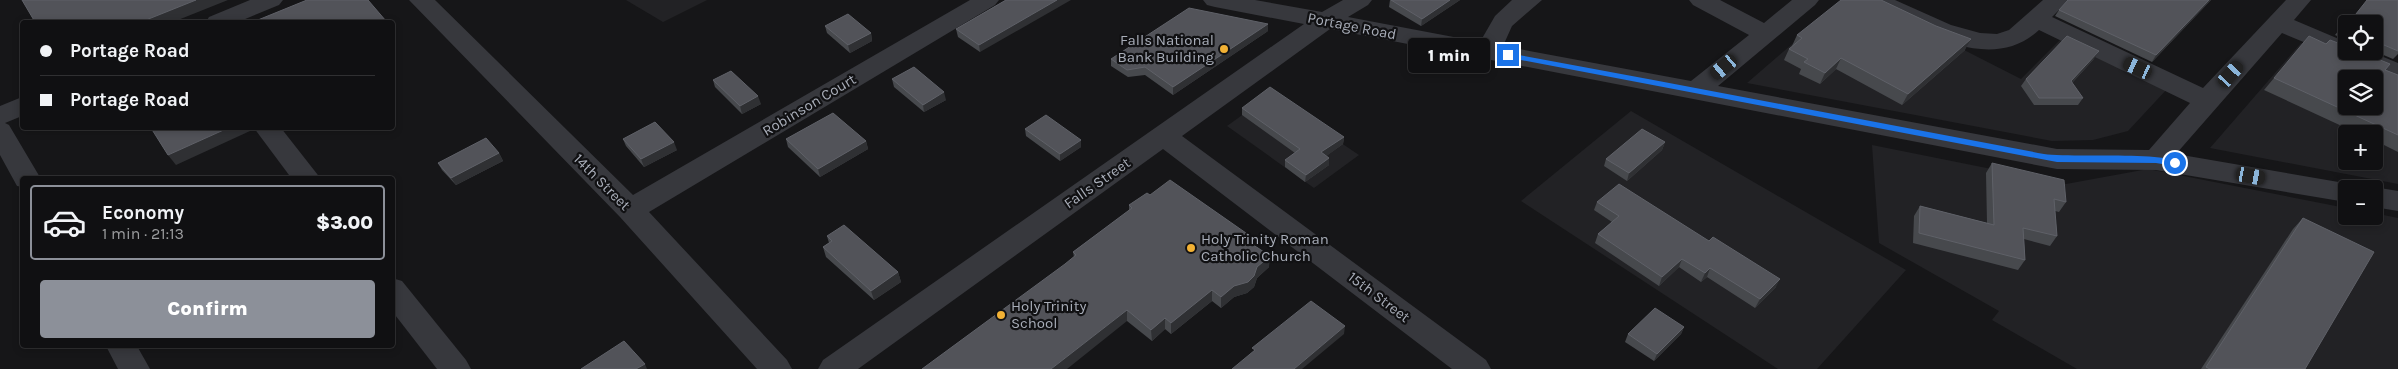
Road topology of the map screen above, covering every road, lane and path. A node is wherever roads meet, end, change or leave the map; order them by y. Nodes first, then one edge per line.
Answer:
1 (271, 0) edge
2 (422, 0) edge
3 (987, 0) edge
4 (1215, 0) edge
5 (1360, 0) edge
6 (1530, 0) edge
7 (1701, 0) edge
8 (1807, 0) edge
9 (1876, 0) edge
10 (2057, 0) edge
11 (2299, 0) edge
12 (2036, 19) junction
13 (223, 20) edge
14 (1325, 22) junction
15 (2278, 22) junction
16 (1765, 33) junction
17 (2338, 48) edge
18 (1489, 52) junction
19 (2367, 60) edge
20 (2398, 73) edge
21 (1697, 90) junction
22 (2207, 100) junction
23 (20, 107) edge
24 (0, 116) edge
25 (269, 130) edge
26 (0, 131) edge
27 (1164, 136) junction
28 (2156, 160) junction
29 (25, 176) edge
30 (304, 176) edge
31 (2338, 191) edge
32 (2383, 198) edge
33 (2398, 201) edge
34 (630, 210) junction
35 (395, 293) edge
36 (122, 348) edge
37 (839, 368) edge
38 (134, 369) edge
39 (455, 369) edge
40 (776, 369) edge
41 (1475, 369) edge

1 - 13 street
2 - 34 street, 14th Street
3 - 34 street, Robinson Court
4 - 14 street, Portage Road
5 - 14 street, Falls Street
6 - 18 street
7 - 16 street
8 - 16 street
9 - 12 street
10 - 12 street
11 - 15 street
12 - 22 street
14 - 18 street, Portage Road
14 - 27 street, Falls Street
15 - 17 street
15 - 22 street
16 - 21 street
18 - 21 street, Portage Road
19 - 20 street
21 - 28 street, Portage Road
22 - 28 street
23 - 24 street
25 - 30 street
26 - 29 street
27 - 37 street, Falls Street
27 - 41 street, 15th Street
28 - 31 street, Portage Road
32 - 33 street
34 - 40 street, 14th Street
35 - 39 street
36 - 38 street

